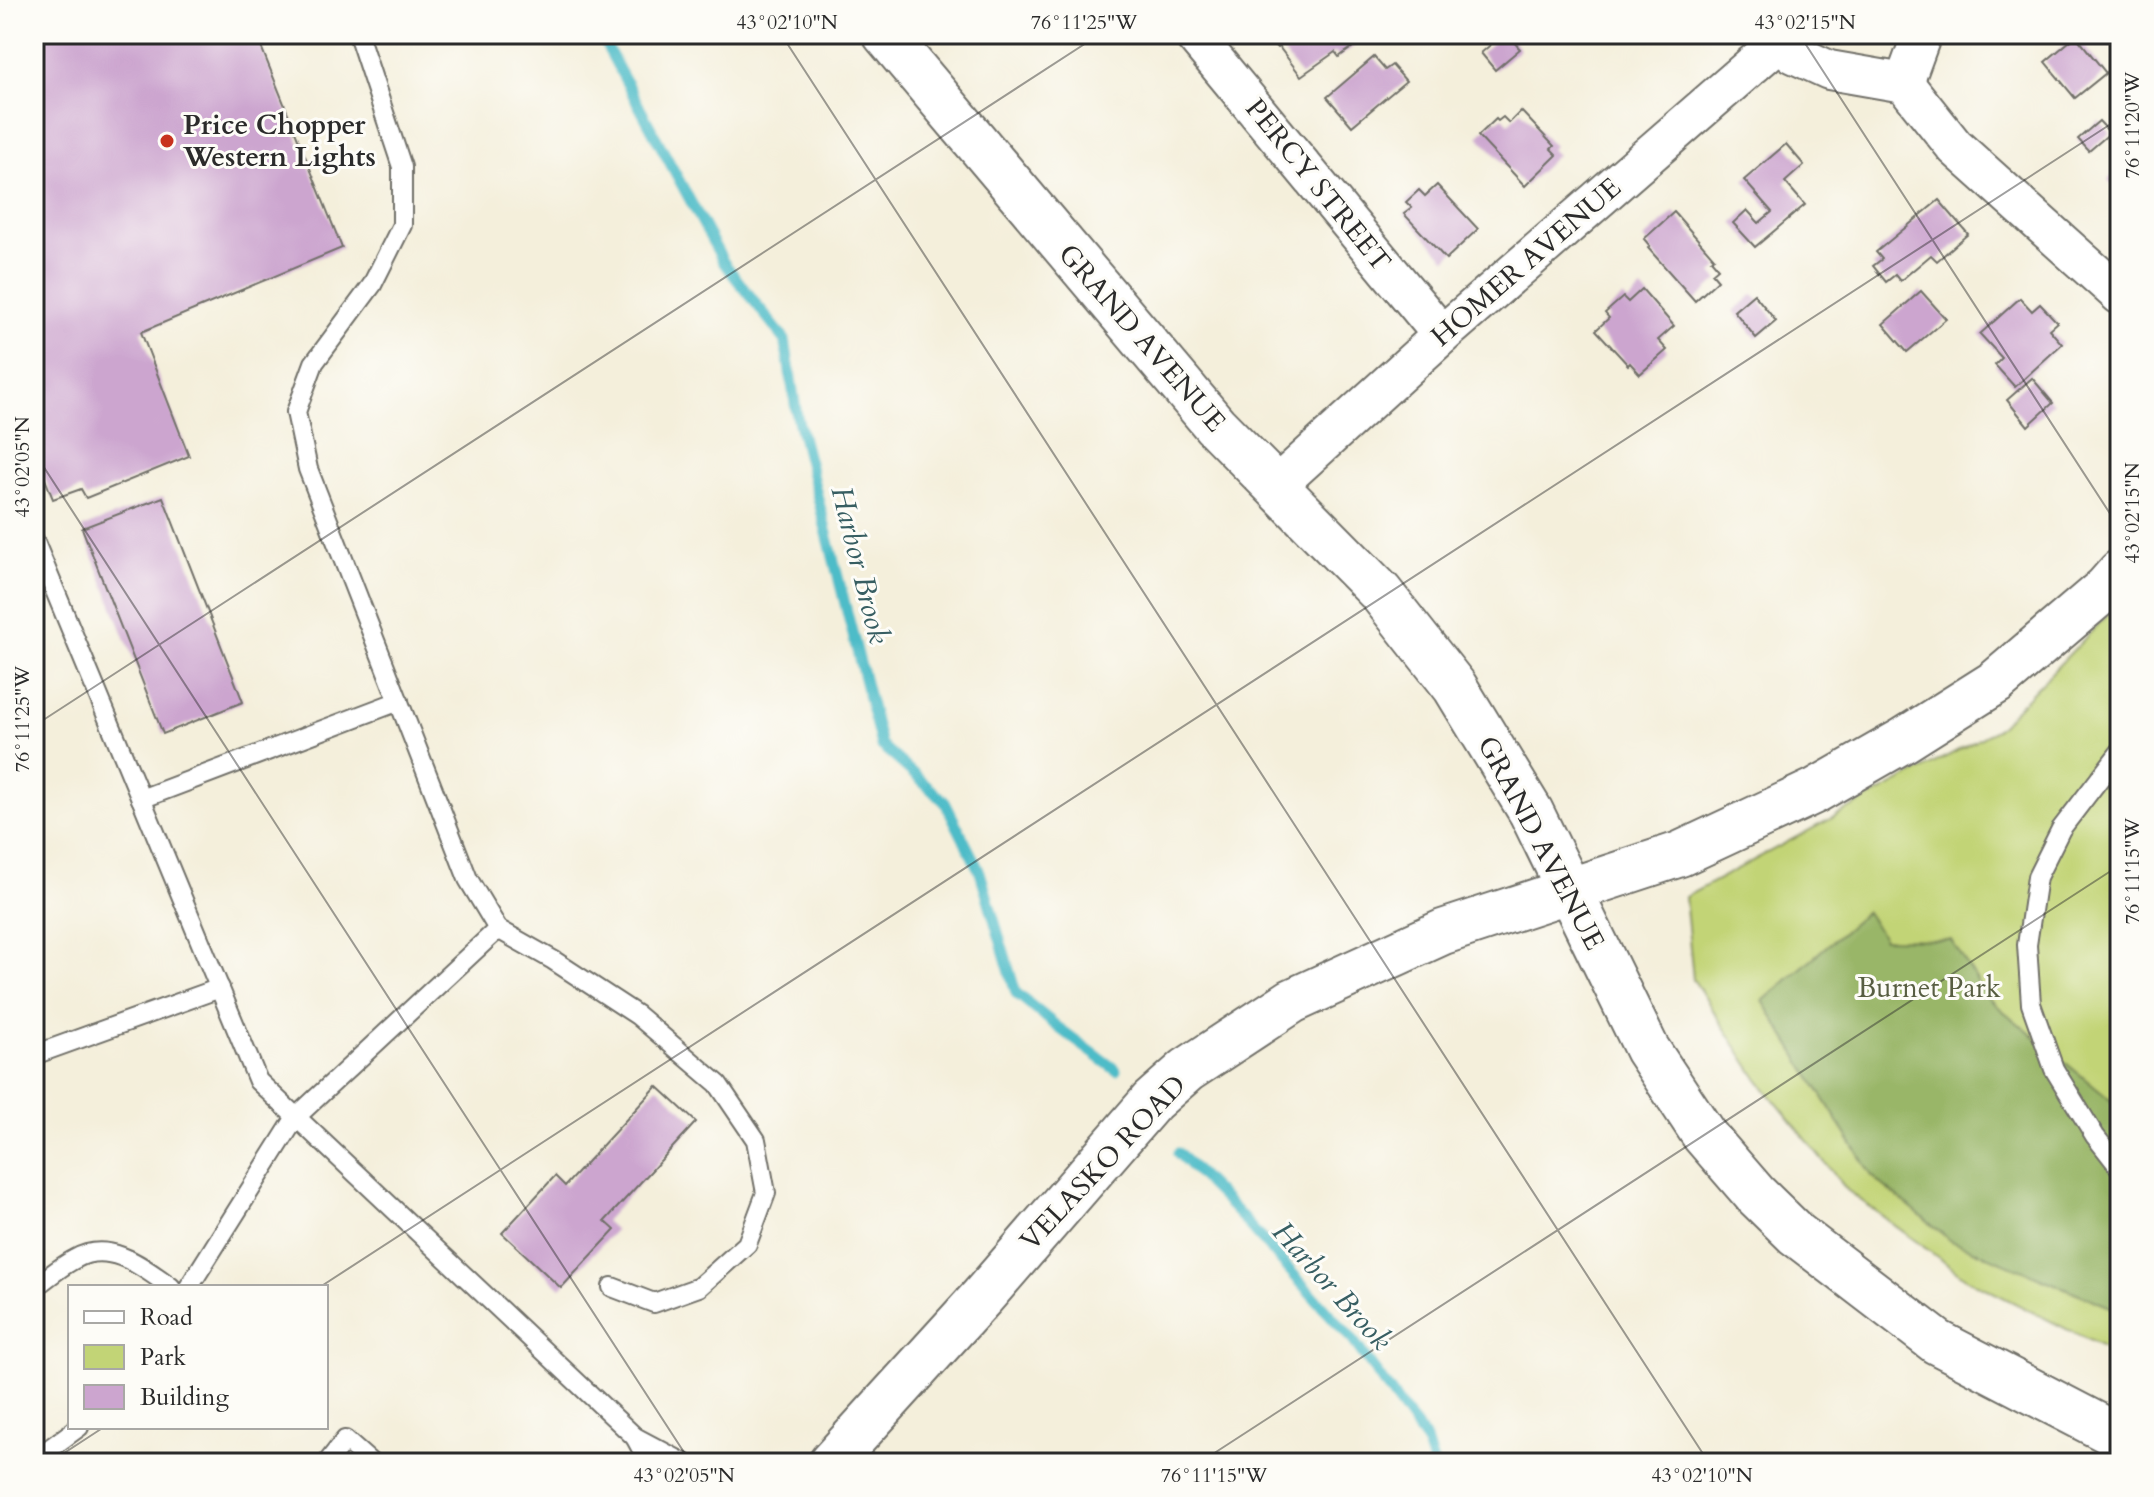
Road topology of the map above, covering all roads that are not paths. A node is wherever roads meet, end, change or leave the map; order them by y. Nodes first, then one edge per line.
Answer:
1 (358, 34) edge
2 (885, 34) edge
3 (1193, 34) edge
4 (1922, 34) edge
5 (1776, 37) edge
6 (1904, 83) junction
7 (2120, 295) edge
8 (1442, 335) junction
9 (1276, 486) junction
10 (34, 540) edge
11 (2120, 572) edge
12 (399, 701) junction
13 (2120, 752) edge
14 (141, 799) junction
15 (1568, 890) junction
16 (498, 929) junction
17 (220, 988) junction
18 (34, 1055) edge
19 (296, 1117) junction
20 (2120, 1168) edge
21 (168, 1285) edge
22 (190, 1285) edge
23 (612, 1287) dead end
24 (34, 1288) edge
25 (76, 1429) edge
26 (635, 1437) junction
27 (2120, 1437) edge
28 (34, 1460) edge
29 (327, 1463) edge
30 (371, 1463) edge
31 (649, 1463) edge
32 (684, 1463) edge
33 (831, 1463) edge

1 - 12 lane
2 - 9 street, GRAND AVENUE
3 - 8 street, PERCY STREET
4 - 6 street
5 - 6 street
5 - 8 street, HOMER AVENUE
6 - 7 street
8 - 9 street, HOMER AVENUE
9 - 15 street, GRAND AVENUE
10 - 14 lane
11 - 15 street, VELASKO ROAD
12 - 14 lane
12 - 16 lane
13 - 20 lane
14 - 17 lane
15 - 27 street, GRAND AVENUE
15 - 33 street, VELASKO ROAD
16 - 19 lane
16 - 23 lane
17 - 18 lane
17 - 19 lane
19 - 22 lane
19 - 26 lane
21 - 24 lane
25 - 28 lane
26 - 31 lane
26 - 32 lane
29 - 30 lane

